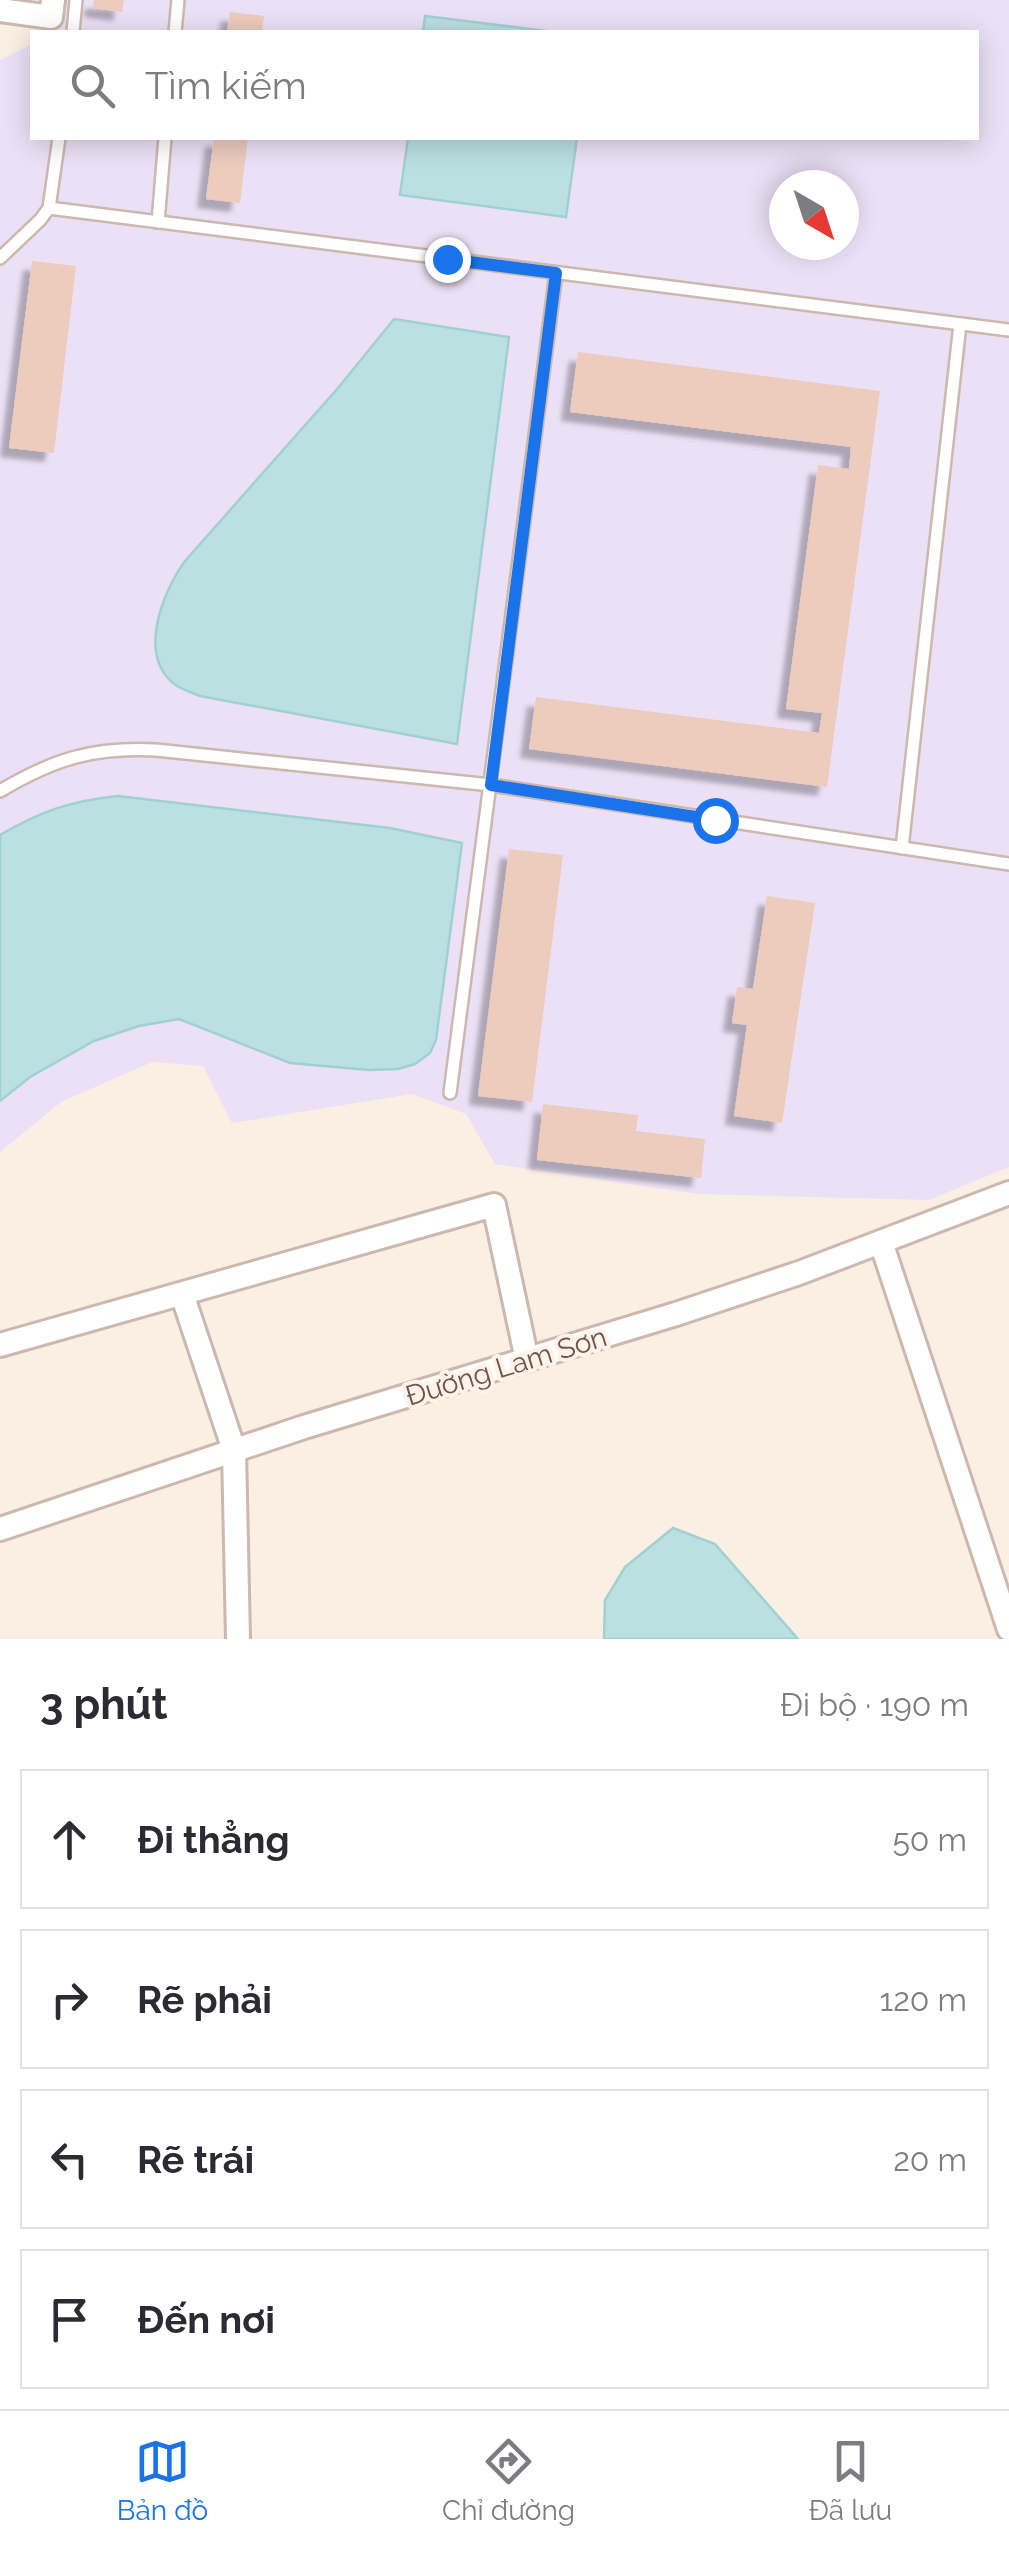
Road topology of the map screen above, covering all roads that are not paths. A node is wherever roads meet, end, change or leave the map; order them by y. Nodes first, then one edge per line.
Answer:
1 (53, 0) edge
2 (76, 0) edge
3 (178, 0) edge
4 (0, 10) edge
5 (73, 30) edge
6 (175, 30) edge
7 (59, 140) edge
8 (165, 140) edge
9 (48, 208) junction
10 (158, 222) junction
11 (0, 258) edge
12 (556, 273) junction
13 (960, 324) junction
14 (1009, 330) edge
15 (491, 785) junction
16 (0, 791) edge
17 (902, 848) junction
18 (1009, 864) edge
19 (450, 1093) dead end
20 (1009, 1192) edge
21 (881, 1242) junction
22 (182, 1294) junction
23 (0, 1346) edge
24 (527, 1360) junction
25 (234, 1450) junction
26 (0, 1529) edge
27 (1009, 1629) edge
28 (238, 1639) edge

1 - 4 street
2 - 5 lane
3 - 6 lane
7 - 9 lane
8 - 10 lane
9 - 10 lane
9 - 11 lane
10 - 12 lane
12 - 13 lane
12 - 15 lane
13 - 14 lane
13 - 17 lane
15 - 16 lane
15 - 17 lane
15 - 19 lane
17 - 18 lane
20 - 21 street, Đường Lam Sơn
21 - 24 street, Đường Lam Sơn
21 - 27 street
22 - 23 street
22 - 24 street
22 - 25 street
24 - 25 street, Đường Lam Sơn
25 - 26 street, Đường Lam Sơn
25 - 28 street

